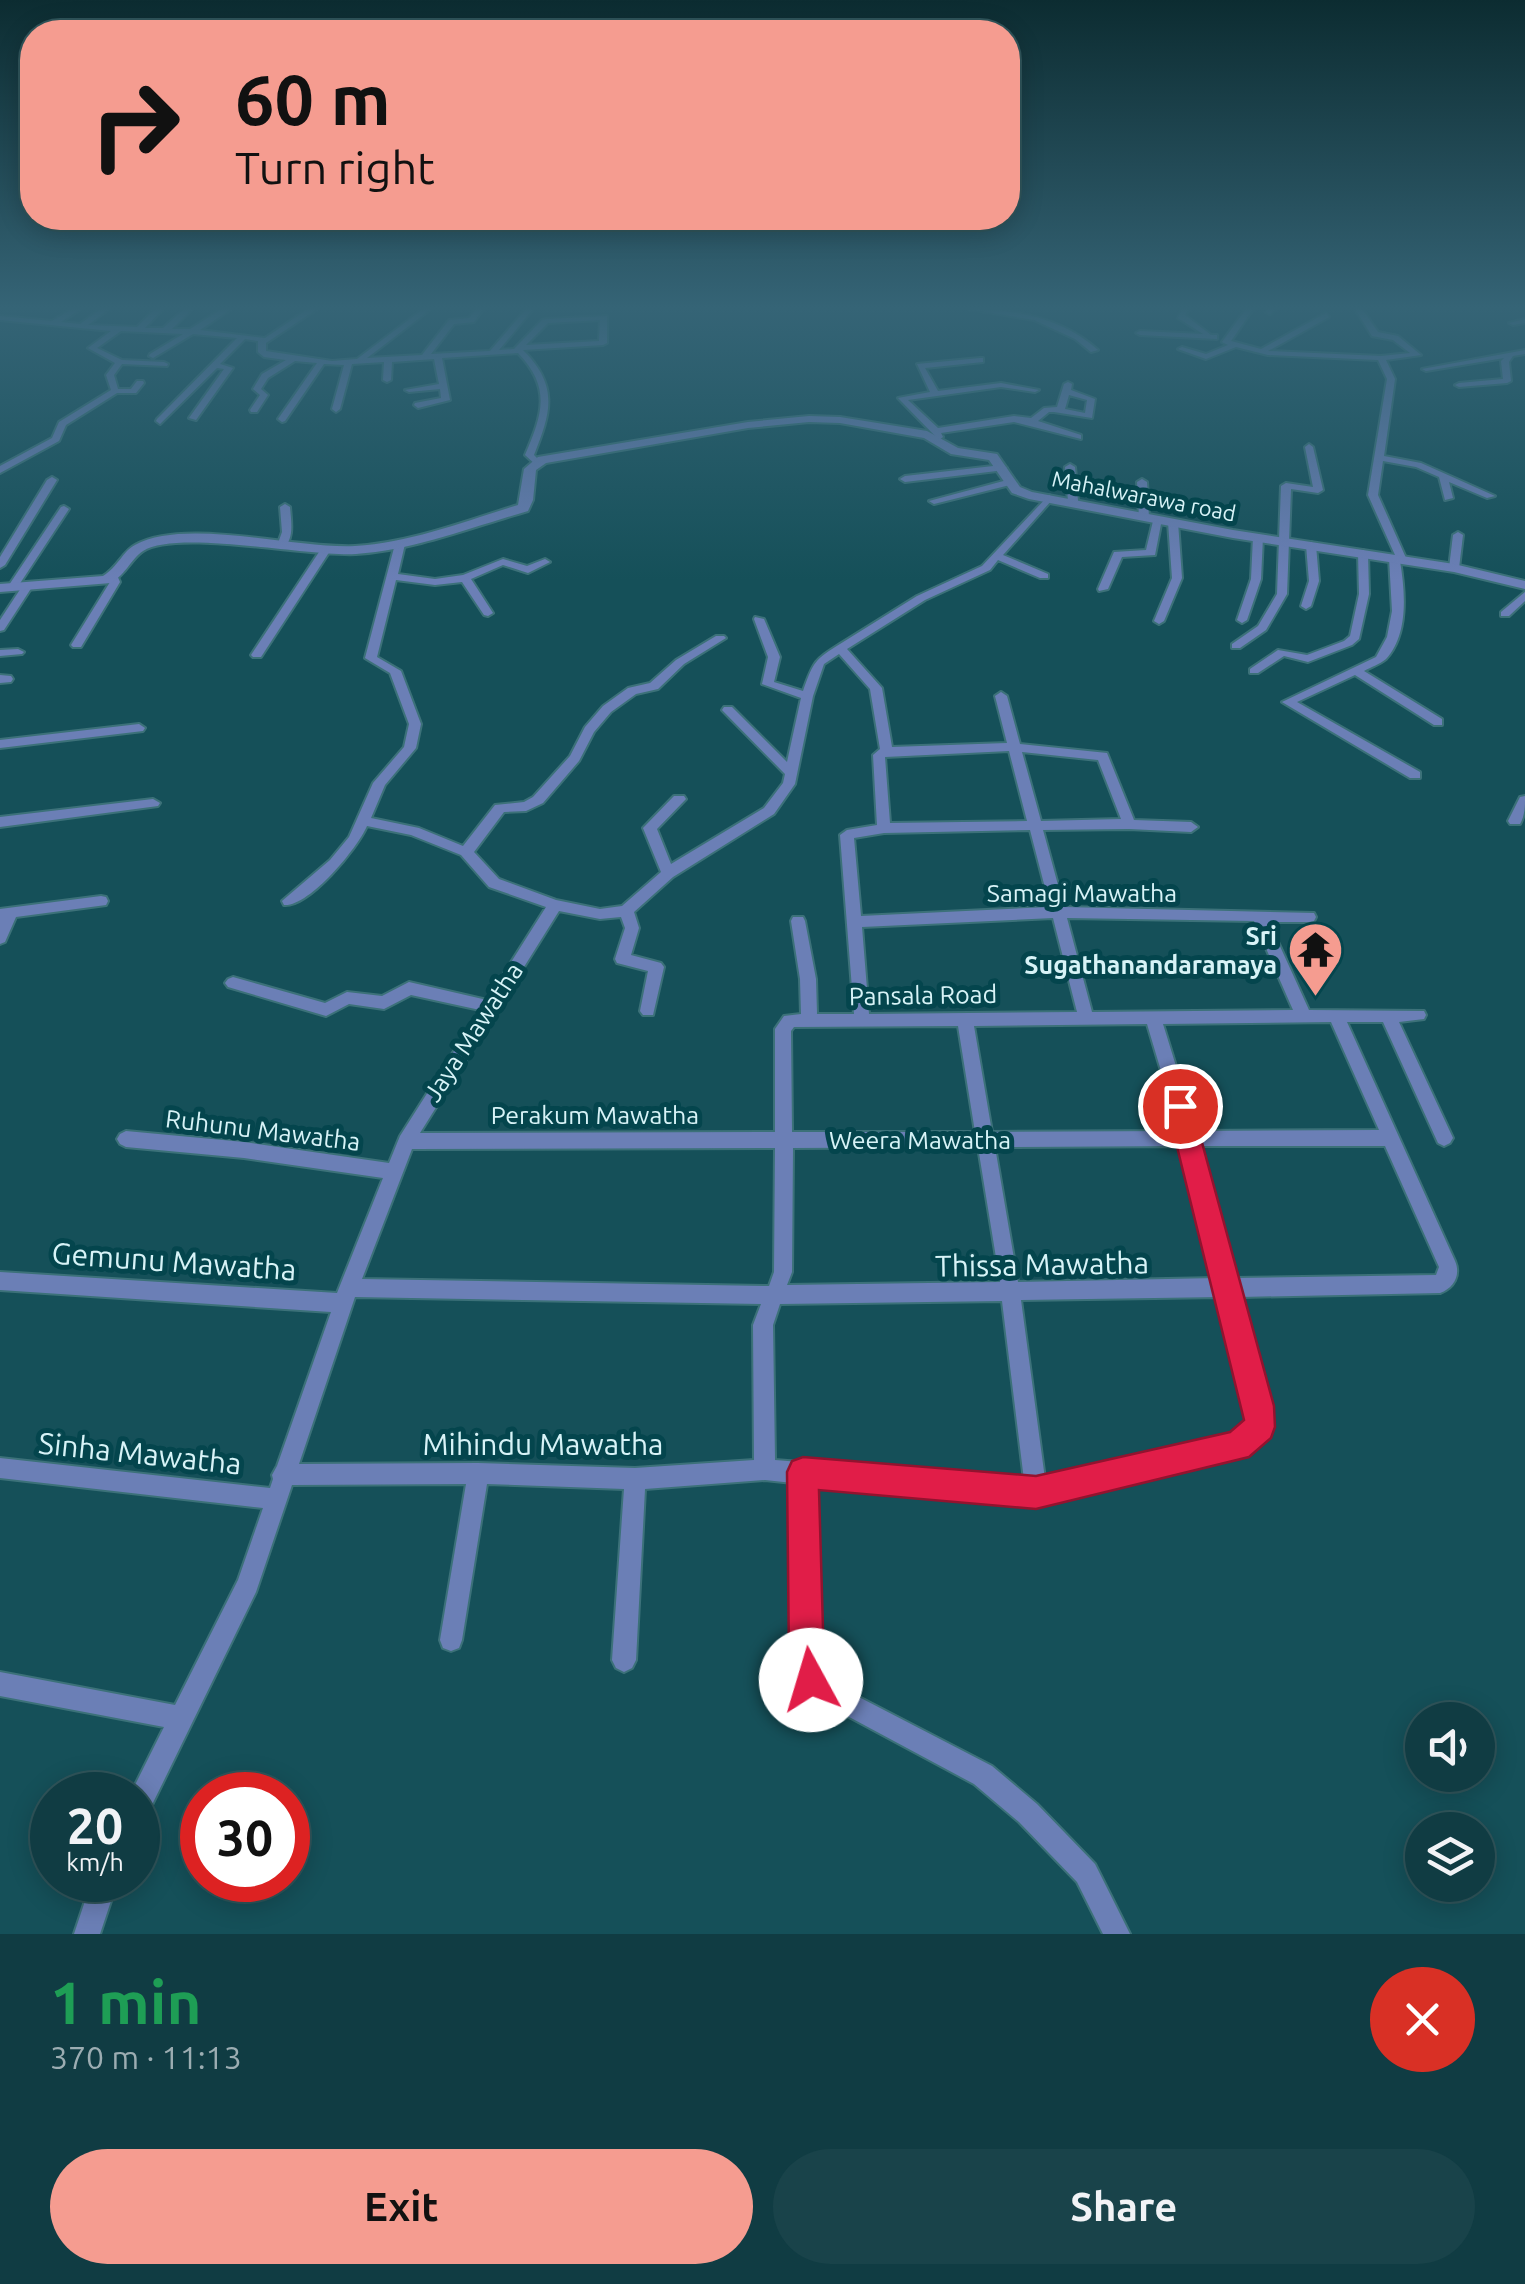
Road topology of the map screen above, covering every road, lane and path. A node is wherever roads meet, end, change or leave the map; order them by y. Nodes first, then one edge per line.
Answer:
1 (103, 399) edge
2 (182, 399) edge
3 (206, 399) edge
4 (262, 399) edge
5 (296, 399) edge
6 (340, 399) edge
7 (446, 399) edge
8 (547, 399) edge
9 (905, 399) edge
10 (1064, 399) edge
11 (1090, 399) edge
12 (1389, 399) edge
13 (418, 404) dead end
14 (336, 409) dead end
15 (254, 410) dead end
16 (1056, 410) junction
17 (193, 418) dead end
18 (282, 419) dead end
19 (160, 421) dead end
20 (1030, 421) junction
21 (937, 436) junction
22 (1078, 437) dead end
23 (1308, 446) dead end
24 (1381, 458) junction
25 (536, 462) junction
26 (1070, 466) dead end
27 (1002, 468) junction
28 (0, 470) edge
29 (1443, 476) junction
30 (905, 478) dead end
31 (52, 480) dead end
32 (1010, 482) junction
33 (1142, 482) dead end
34 (1490, 496) dead end
35 (1049, 498) junction
36 (1448, 498) dead end
37 (934, 501) dead end
38 (1073, 501) junction
39 (286, 507) dead end
40 (64, 510) dead end
41 (1151, 518) junction
42 (1173, 522) junction
43 (1458, 535) dead end
44 (1258, 537) junction
45 (1287, 542) junction
46 (400, 544) junction
47 (1311, 545) junction
48 (282, 546) junction
49 (325, 551) junction
50 (1362, 553) junction
51 (999, 557) junction
52 (1397, 558) junction
53 (545, 562) dead end
54 (0, 565) edge
55 (1454, 568) junction
56 (392, 576) junction
57 (1044, 576) dead end
58 (113, 577) junction
59 (465, 578) junction
60 (1525, 585) edge
61 (13, 588) edge
62 (1103, 589) dead end
63 (1525, 595) edge
64 (1306, 606) dead end
65 (488, 613) dead end
66 (1505, 614) dead end
67 (759, 619) dead end
68 (1242, 620) dead end
69 (1159, 621) dead end
70 (0, 628) edge
71 (720, 638) dead end
72 (77, 645) dead end
73 (1236, 646) dead end
74 (839, 647) junction
75 (0, 652) edge
76 (18, 652) dead end
77 (257, 655) dead end
78 (1254, 671) dead end
79 (1356, 671) junction
80 (807, 696) junction
81 (1001, 696) dead end
82 (728, 710) dead end
83 (1438, 722) dead end
84 (139, 728) dead end
85 (0, 744) edge
86 (1014, 748) junction
87 (886, 751) junction
88 (791, 773) junction
89 (1415, 776) dead end
90 (680, 799) dead end
91 (1525, 800) edge
92 (153, 803) dead end
93 (364, 821) junction
94 (1515, 821) dead end
95 (0, 822) edge
96 (1129, 824) junction
97 (1034, 827) junction
98 (1191, 827) dead end
99 (884, 828) junction
100 (466, 852) junction
101 (668, 873) junction
102 (101, 901) dead end
103 (289, 901) dead end
104 (555, 905) junction
105 (626, 911) junction
106 (1059, 912) junction
107 (5, 913) edge
108 (1260, 916) junction
109 (1309, 917) dead end
110 (798, 921) dead end
111 (855, 922) junction
112 (0, 938) edge
113 (233, 984) dead end
114 (488, 1006) junction
115 (648, 1011) dead end
116 (1303, 1014) junction
117 (1336, 1015) junction
118 (1388, 1015) junction
119 (1418, 1015) dead end
120 (1086, 1017) junction
121 (1153, 1017) junction
122 (965, 1020) junction
123 (809, 1021) junction
124 (862, 1021) junction
125 (1189, 1136) junction
126 (1390, 1138) junction
127 (1444, 1138) dead end
128 (126, 1140) dead end
129 (784, 1140) junction
130 (406, 1141) junction
131 (982, 1141) junction
132 (393, 1172) junction
133 (0, 1281) edge
134 (1228, 1288) junction
135 (1011, 1294) junction
136 (346, 1295) junction
137 (773, 1296) junction
138 (0, 1468) edge
139 (765, 1470) junction
140 (803, 1472) junction
141 (478, 1473) junction
142 (282, 1475) junction
143 (635, 1479) junction
144 (1036, 1492) junction
145 (274, 1499) junction
146 (451, 1640) dead end
147 (624, 1660) dead end
148 (0, 1684) edge
149 (180, 1718) junction
150 (154, 1772) edge
151 (98, 1902) edge
152 (87, 1934) edge
153 (1117, 1934) edge

1 - 28 street
2 - 19 street
3 - 17 street
4 - 15 street
5 - 18 street
6 - 14 street
7 - 13 street
8 - 25 street
9 - 21 street
10 - 16 street
11 - 16 street
12 - 24 street
16 - 20 street
20 - 21 street
20 - 22 street
21 - 25 street
21 - 27 street
23 - 45 street
24 - 29 street
24 - 52 street
25 - 46 street
26 - 38 street
27 - 30 street
27 - 32 street
29 - 34 street
29 - 36 street
31 - 54 street
32 - 35 street, Mahalwarawa road
32 - 37 street
33 - 41 street
35 - 38 street, Mahalwarawa road
35 - 51 street
38 - 41 street, Mahalwarawa road
39 - 48 street
40 - 61 street
41 - 42 street, Mahalwarawa road
41 - 62 street
42 - 44 street, Mahalwarawa road
42 - 69 street
43 - 55 street
44 - 45 street, Mahalwarawa road
44 - 68 street
45 - 47 street, Mahalwarawa road
45 - 73 street
46 - 49 street
46 - 56 street
47 - 50 street, Mahalwarawa road
47 - 64 street
48 - 49 street
48 - 58 street
49 - 77 street
50 - 52 street, Mahalwarawa road
50 - 78 street
51 - 57 street
51 - 74 street
52 - 55 street, Mahalwarawa road
52 - 79 street
53 - 59 street
55 - 60 street, Mahalwarawa road
56 - 59 street
56 - 93 street
58 - 61 street
58 - 72 street
59 - 65 street
61 - 70 street
63 - 66 street
67 - 80 street
71 - 100 street
74 - 80 street
74 - 87 street
75 - 76 street
79 - 83 street
79 - 89 street
80 - 88 street
81 - 86 street
82 - 88 street
84 - 85 street
86 - 87 street
86 - 96 street
86 - 97 street
87 - 99 street
88 - 101 street
90 - 101 street
91 - 94 street
92 - 95 street
93 - 100 street
93 - 103 street
96 - 97 street
96 - 98 street
97 - 99 street
97 - 106 street
99 - 111 street
100 - 104 street
101 - 105 street
102 - 107 street
104 - 105 street
104 - 114 street, Jaya Mawatha
105 - 115 street
106 - 108 street, Samagi Mawatha
106 - 111 street, Samagi Mawatha
106 - 120 street
107 - 112 street
108 - 109 street, Samagi Mawatha
108 - 116 street
110 - 123 street
111 - 124 street
113 - 114 street
114 - 130 street, Jaya Mawatha
116 - 117 street, Pansala Road
116 - 121 street, Pansala Road
117 - 118 street, Pansala Road
117 - 126 street, Thissa Mawatha
118 - 119 street, Pansala Road
118 - 127 street
120 - 121 street, Pansala Road
120 - 122 street, Pansala Road
121 - 125 street
122 - 124 street, Pansala Road
122 - 131 street
123 - 124 street, Pansala Road
123 - 129 street
125 - 126 street, Weera Mawatha
125 - 131 street, Weera Mawatha
125 - 134 street
126 - 134 street, Thissa Mawatha
128 - 132 street, Ruhunu Mawatha
129 - 130 street, Perakum Mawatha
129 - 131 street, Weera Mawatha
129 - 137 street
130 - 132 street, Jaya Mawatha
131 - 135 street
132 - 136 street, Jaya Mawatha
133 - 136 street, Gemunu Mawatha
134 - 135 street, Thissa Mawatha
134 - 144 street, Mihindu Mawatha
135 - 137 street, Thissa Mawatha
135 - 144 street
136 - 137 street, Thissa Mawatha
136 - 142 street, Jaya Mawatha
137 - 139 street
138 - 145 street, Sinha Mawatha
139 - 140 street, Mihindu Mawatha
139 - 143 street, Mihindu Mawatha
140 - 144 street, Mihindu Mawatha
140 - 153 street
141 - 142 street, Mihindu Mawatha
141 - 143 street, Mihindu Mawatha
141 - 146 street
142 - 145 street, Jaya Mawatha
143 - 147 street
145 - 149 street, Jaya Mawatha
148 - 149 street
149 - 150 street, Jaya Mawatha
151 - 152 street

